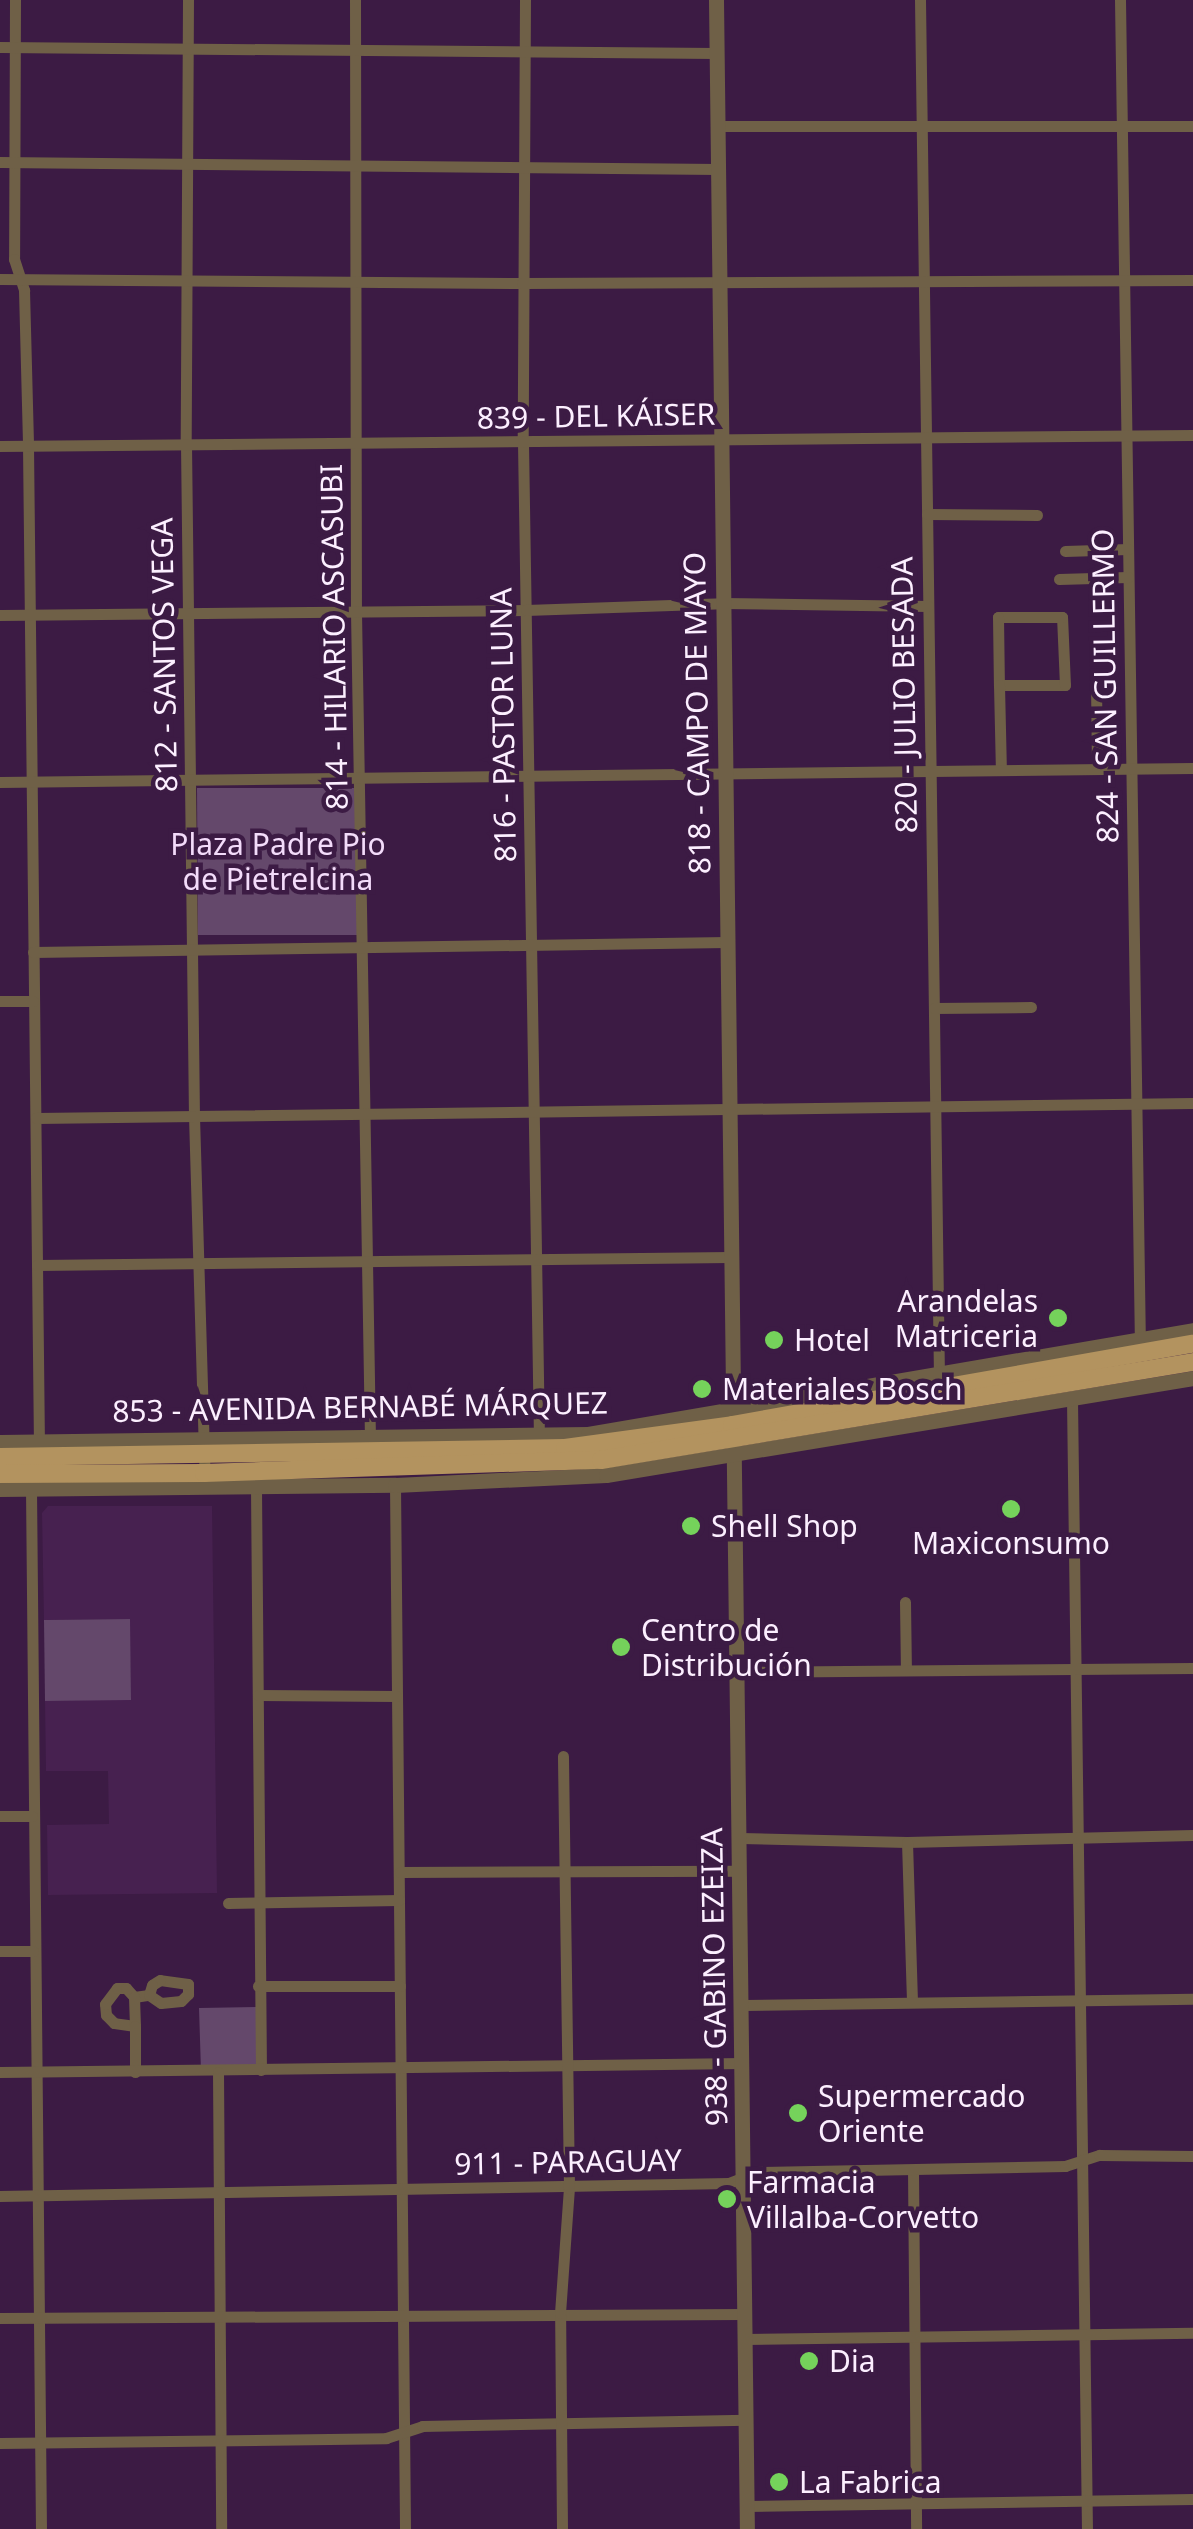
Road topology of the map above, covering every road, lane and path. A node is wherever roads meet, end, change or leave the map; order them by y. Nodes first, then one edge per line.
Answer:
1 (15, 0) edge
2 (188, 0) edge
3 (355, 0) edge
4 (525, 0) edge
5 (716, 0) edge
6 (920, 0) edge
7 (1120, 0) edge
8 (0, 47) edge
9 (14, 47) junction
10 (188, 48) junction
11 (354, 50) junction
12 (716, 53) junction
13 (525, 54) junction
14 (717, 126) junction
15 (1121, 126) junction
16 (1193, 126) edge
17 (923, 128) junction
18 (0, 162) edge
19 (14, 162) junction
20 (187, 164) junction
21 (356, 166) junction
22 (525, 168) junction
23 (718, 170) junction
24 (0, 279) edge
25 (22, 279) junction
26 (185, 280) junction
27 (925, 280) junction
28 (1193, 280) edge
29 (1125, 281) junction
30 (355, 282) junction
31 (522, 283) junction
32 (718, 283) junction
33 (1193, 435) edge
34 (1128, 436) junction
35 (926, 437) junction
36 (721, 438) junction
37 (524, 443) junction
38 (186, 444) junction
39 (357, 444) junction
40 (0, 446) edge
41 (28, 446) junction
42 (927, 514) junction
43 (1038, 515) dead end
44 (1128, 549) junction
45 (1065, 551) dead end
46 (1128, 577) junction
47 (1059, 579) dead end
48 (722, 602) junction
49 (928, 606) junction
50 (526, 610) junction
51 (356, 612) junction
52 (188, 613) junction
53 (0, 615) edge
54 (29, 615) junction
55 (1096, 684) dead end
56 (999, 685) junction
57 (1097, 768) junction
58 (1193, 768) edge
59 (1132, 769) junction
60 (1001, 770) junction
61 (930, 772) junction
62 (724, 775) junction
63 (362, 778) junction
64 (528, 778) junction
65 (190, 781) junction
66 (0, 782) edge
67 (31, 782) junction
68 (727, 942) junction
69 (531, 944) junction
70 (362, 947) junction
71 (195, 948) junction
72 (33, 952) junction
73 (0, 1001) edge
74 (33, 1001) junction
75 (934, 1008) junction
76 (1032, 1008) dead end
77 (1135, 1104) junction
78 (1193, 1104) edge
79 (936, 1105) junction
80 (532, 1108) junction
81 (728, 1108) junction
82 (364, 1111) junction
83 (194, 1116) junction
84 (36, 1118) junction
85 (730, 1257) junction
86 (534, 1259) junction
87 (365, 1262) junction
88 (197, 1263) junction
89 (36, 1265) junction
90 (1193, 1330) edge
91 (1193, 1344) edge
92 (1142, 1354) junction
93 (1193, 1362) edge
94 (1193, 1378) edge
95 (939, 1381) junction
96 (1072, 1400) junction
97 (732, 1433) junction
98 (0, 1442) edge
99 (539, 1444) junction
100 (371, 1446) junction
101 (39, 1449) junction
102 (0, 1457) edge
103 (204, 1464) junction
104 (558, 1464) junction
105 (0, 1474) edge
106 (588, 1476) junction
107 (396, 1485) junction
108 (256, 1488) junction
109 (0, 1489) edge
110 (32, 1489) junction
111 (906, 1602) dead end
112 (1076, 1668) junction
113 (1193, 1668) edge
114 (906, 1670) junction
115 (738, 1672) junction
116 (258, 1695) junction
117 (396, 1696) junction
118 (563, 1756) dead end
119 (0, 1816) edge
120 (32, 1816) junction
121 (1193, 1835) edge
122 (741, 1838) junction
123 (1081, 1839) junction
124 (907, 1842) junction
125 (740, 1871) junction
126 (400, 1872) junction
127 (565, 1873) junction
128 (399, 1900) junction
129 (228, 1902) dead end
130 (257, 1902) junction
131 (0, 1951) edge
132 (33, 1951) junction
133 (258, 1986) junction
134 (400, 1986) junction
135 (149, 1996) dead end
136 (134, 1997) junction
137 (1193, 2000) edge
138 (912, 2002) junction
139 (1081, 2003) junction
140 (744, 2006) junction
141 (135, 2026) junction
142 (743, 2062) junction
143 (568, 2065) junction
144 (399, 2067) junction
145 (261, 2070) junction
146 (0, 2072) edge
147 (35, 2072) junction
148 (136, 2072) junction
149 (218, 2072) junction
150 (1193, 2156) edge
151 (1080, 2162) junction
152 (912, 2170) junction
153 (744, 2178) junction
154 (568, 2188) junction
155 (400, 2190) junction
156 (220, 2193) junction
157 (37, 2195) junction
158 (0, 2196) edge
159 (560, 2313) junction
160 (400, 2314) junction
161 (745, 2314) junction
162 (0, 2318) edge
163 (37, 2318) junction
164 (221, 2318) junction
165 (1193, 2333) edge
166 (1085, 2334) junction
167 (914, 2336) junction
168 (746, 2339) junction
169 (746, 2420) junction
170 (561, 2425) junction
171 (404, 2431) junction
172 (221, 2441) junction
173 (0, 2444) edge
174 (39, 2444) junction
175 (1193, 2498) edge
176 (1087, 2501) junction
177 (916, 2502) junction
178 (747, 2506) junction
179 (40, 2529) edge
180 (221, 2529) edge
181 (405, 2529) edge
182 (562, 2529) edge
183 (748, 2529) edge
184 (916, 2529) edge
185 (1087, 2529) edge

1 - 9 street
2 - 10 street, 812 - SANTOS VEGA
3 - 11 street, 814 - HILARIO ASCASUBI
4 - 13 street, 816 - PASTOR LUNA
5 - 12 street, 818 - CAMPO DE MAYO
6 - 17 street, 820 - JULIO BESADA
7 - 15 street, 824 - SAN GUILLERMO
8 - 9 street
9 - 10 street
9 - 19 street
10 - 11 street
10 - 20 street, 812 - SANTOS VEGA
11 - 13 street
11 - 21 street, 814 - HILARIO ASCASUBI
12 - 13 street
12 - 14 street, 818 - CAMPO DE MAYO
13 - 22 street, 816 - PASTOR LUNA
14 - 17 street
14 - 23 street, 818 - CAMPO DE MAYO
15 - 16 street
15 - 17 street
15 - 29 street, 824 - SAN GUILLERMO
17 - 27 street, 820 - JULIO BESADA
18 - 19 street
19 - 20 street
19 - 25 street
20 - 21 street
20 - 26 street, 812 - SANTOS VEGA
21 - 22 street
21 - 30 street, 814 - HILARIO ASCASUBI
22 - 23 street
22 - 31 street, 816 - PASTOR LUNA
23 - 32 street, 818 - CAMPO DE MAYO
24 - 25 street
25 - 26 street
25 - 41 street
26 - 30 street
26 - 38 street, 812 - SANTOS VEGA
27 - 29 street
27 - 32 street
27 - 35 street, 820 - JULIO BESADA
28 - 29 street
29 - 34 street, 824 - SAN GUILLERMO
30 - 31 street
30 - 39 street, 814 - HILARIO ASCASUBI
31 - 32 street
31 - 37 street, 816 - PASTOR LUNA
32 - 36 street, 818 - CAMPO DE MAYO
33 - 34 street, 839 - DEL KÁISER
34 - 35 street, 839 - DEL KÁISER
34 - 44 street, 824 - SAN GUILLERMO
35 - 36 street, 839 - DEL KÁISER
35 - 42 street, 820 - JULIO BESADA
36 - 37 street, 839 - DEL KÁISER
36 - 48 street, 818 - CAMPO DE MAYO
37 - 39 street, 839 - DEL KÁISER
37 - 50 street, 816 - PASTOR LUNA
38 - 39 street, 839 - DEL KÁISER
38 - 41 street, 839 - DEL KÁISER
38 - 52 street, 812 - SANTOS VEGA
39 - 51 street, 814 - HILARIO ASCASUBI
40 - 41 street, 839 - DEL KÁISER
41 - 54 street
42 - 43 street
42 - 49 street, 820 - JULIO BESADA
44 - 45 street
44 - 46 street, 824 - SAN GUILLERMO
46 - 47 street
46 - 59 street, 824 - SAN GUILLERMO
48 - 49 street
48 - 50 street
48 - 62 street, 818 - CAMPO DE MAYO
49 - 61 street, 820 - JULIO BESADA
50 - 51 street
50 - 64 street, 816 - PASTOR LUNA
51 - 52 street
51 - 63 street, 814 - HILARIO ASCASUBI
52 - 54 street
52 - 65 street, 812 - SANTOS VEGA
53 - 54 street
54 - 67 street
55 - 57 street
56 - 56 street
56 - 60 street
57 - 59 street
57 - 60 street
58 - 59 street
59 - 77 street, 824 - SAN GUILLERMO
60 - 61 street
61 - 62 street
61 - 75 street, 820 - JULIO BESADA
62 - 64 street
62 - 68 street, 818 - CAMPO DE MAYO
63 - 64 street
63 - 65 street
63 - 70 street, 814 - HILARIO ASCASUBI
64 - 69 street, 816 - PASTOR LUNA
65 - 67 street
65 - 71 street, 812 - SANTOS VEGA
66 - 67 street
67 - 72 street
68 - 69 street
68 - 81 street, 818 - CAMPO DE MAYO
69 - 70 street
69 - 80 street, 816 - PASTOR LUNA
70 - 71 street
70 - 82 street, 814 - HILARIO ASCASUBI
71 - 72 street
71 - 83 street, 812 - SANTOS VEGA
72 - 74 street
73 - 74 street
74 - 84 street
75 - 76 street
75 - 79 street, 820 - JULIO BESADA
77 - 78 street
77 - 79 street
77 - 92 street, 824 - SAN GUILLERMO
79 - 81 street
79 - 95 street, 820 - JULIO BESADA
80 - 81 street
80 - 82 street
80 - 86 street, 816 - PASTOR LUNA
81 - 85 street, 818 - CAMPO DE MAYO
82 - 83 street
82 - 87 street, 814 - HILARIO ASCASUBI
83 - 84 street
83 - 88 street, 812 - SANTOS VEGA
84 - 89 street
85 - 86 street
85 - 97 street, 818 - CAMPO DE MAYO
86 - 87 street
86 - 99 street, 816 - PASTOR LUNA
87 - 88 street
87 - 100 street, 814 - HILARIO ASCASUBI
88 - 89 street
88 - 103 street, 812 - SANTOS VEGA
89 - 101 street
90 - 92 street, 853 - AVENIDA BERNABÉ MÁRQUEZ
91 - 92 main road, 853 - AVENIDA BERNABÉ MÁRQUEZ
92 - 93 main road, 853 - AVENIDA BERNABÉ MÁRQUEZ
92 - 95 main road, 853 - AVENIDA BERNABÉ MÁRQUEZ
92 - 97 main road, 853 - AVENIDA BERNABÉ MÁRQUEZ
94 - 96 street, 853 - AVENIDA BERNABÉ MÁRQUEZ
95 - 97 main road, 853 - AVENIDA BERNABÉ MÁRQUEZ
96 - 97 street, 853 - AVENIDA BERNABÉ MÁRQUEZ
96 - 112 street
97 - 99 main road, 853 - AVENIDA BERNABÉ MÁRQUEZ
97 - 104 main road, 853 - AVENIDA BERNABÉ MÁRQUEZ
97 - 106 street, 853 - AVENIDA BERNABÉ MÁRQUEZ
97 - 115 street, 938 - GABINO EZEIZA
98 - 101 street, 853 - AVENIDA BERNABÉ MÁRQUEZ
99 - 100 main road, 853 - AVENIDA BERNABÉ MÁRQUEZ
100 - 103 main road, 853 - AVENIDA BERNABÉ MÁRQUEZ
101 - 102 main road, 853 - AVENIDA BERNABÉ MÁRQUEZ
101 - 103 main road, 853 - AVENIDA BERNABÉ MÁRQUEZ
103 - 104 main road, 853 - AVENIDA BERNABÉ MÁRQUEZ
103 - 105 main road, 853 - AVENIDA BERNABÉ MÁRQUEZ
103 - 108 street, 853 - AVENIDA BERNABÉ MÁRQUEZ
103 - 110 street, 853 - AVENIDA BERNABÉ MÁRQUEZ
104 - 106 main road
106 - 107 street, 853 - AVENIDA BERNABÉ MÁRQUEZ
107 - 108 street, 853 - AVENIDA BERNABÉ MÁRQUEZ
107 - 117 street
108 - 116 street
109 - 110 street, 853 - AVENIDA BERNABÉ MÁRQUEZ
110 - 120 street
111 - 114 street
112 - 113 street
112 - 114 street
112 - 123 street
114 - 115 street
115 - 122 street, 938 - GABINO EZEIZA
116 - 117 street
116 - 130 street
117 - 126 street
118 - 127 street
119 - 120 street
120 - 132 street
121 - 123 street
122 - 124 street
122 - 125 street, 938 - GABINO EZEIZA
123 - 124 street
123 - 139 street
124 - 138 street
125 - 127 street
125 - 140 street, 938 - GABINO EZEIZA
126 - 127 street
126 - 128 street
127 - 143 street
128 - 130 street
128 - 134 street
129 - 130 street
130 - 133 street
131 - 132 street
132 - 147 street
133 - 134 street
133 - 145 street
134 - 144 street
135 - 136 street
136 - 141 street
136 - 141 street
137 - 139 street
138 - 139 street
138 - 140 street
139 - 151 street
140 - 142 street, 938 - GABINO EZEIZA
141 - 148 street
142 - 143 street
142 - 153 street, 938 - GABINO EZEIZA
143 - 144 street
143 - 154 street
144 - 145 street
144 - 155 street
145 - 149 street
146 - 147 street
147 - 148 street
147 - 157 street
148 - 149 street
149 - 156 street
150 - 151 street, 911 - PARAGUAY
151 - 152 street, 911 - PARAGUAY
151 - 166 street
152 - 153 street, 911 - PARAGUAY
152 - 167 street
153 - 154 street, 911 - PARAGUAY
153 - 161 street, 938 - GABINO EZEIZA
154 - 155 street, 911 - PARAGUAY
154 - 159 street
155 - 156 street, 911 - PARAGUAY
155 - 160 street
156 - 157 street, 911 - PARAGUAY
156 - 164 street
157 - 158 street, 911 - PARAGUAY
157 - 163 street
159 - 160 street
159 - 161 street
159 - 170 street
160 - 164 street
160 - 171 street
161 - 168 street, 938 - GABINO EZEIZA
162 - 163 street
163 - 164 street
163 - 174 street
164 - 172 street
165 - 166 street
166 - 167 street
166 - 176 street
167 - 168 street
167 - 177 street
168 - 169 street, 938 - GABINO EZEIZA
169 - 170 street
169 - 178 street, 938 - GABINO EZEIZA
170 - 171 street
170 - 182 street
171 - 172 street
171 - 181 street
172 - 174 street
172 - 180 street
173 - 174 street
174 - 179 street
175 - 176 street
176 - 177 street
176 - 185 street
177 - 178 street
177 - 184 street
178 - 183 street, 938 - GABINO EZEIZA

